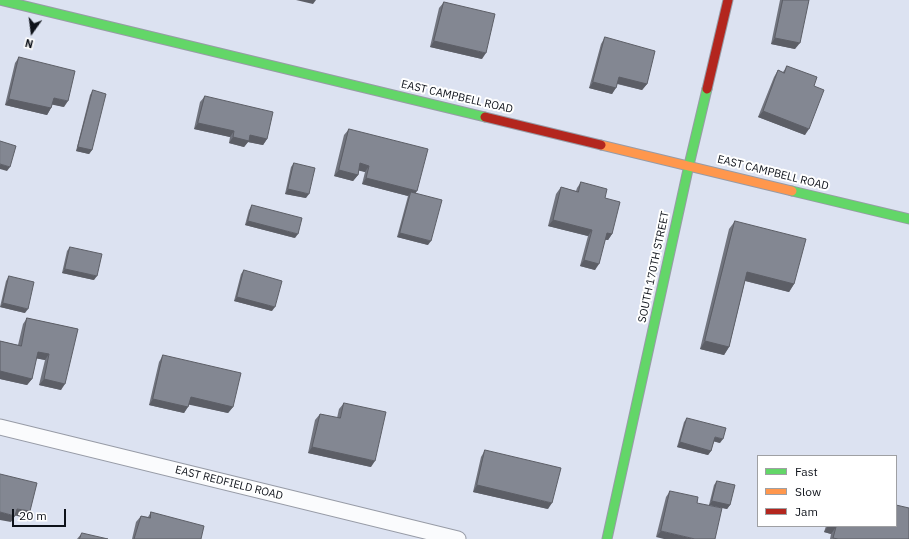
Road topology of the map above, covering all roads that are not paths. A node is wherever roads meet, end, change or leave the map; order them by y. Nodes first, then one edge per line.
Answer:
1 (0, 0) edge
2 (728, 0) edge
3 (689, 165) junction
4 (909, 219) edge
5 (0, 427) edge
6 (458, 539) edge
7 (607, 539) edge

1 - 3 street, EAST CAMPBELL ROAD
2 - 3 street, SOUTH 170TH STREET
3 - 4 street, EAST CAMPBELL ROAD
3 - 7 street, SOUTH 170TH STREET
5 - 6 street, EAST REDFIELD ROAD

